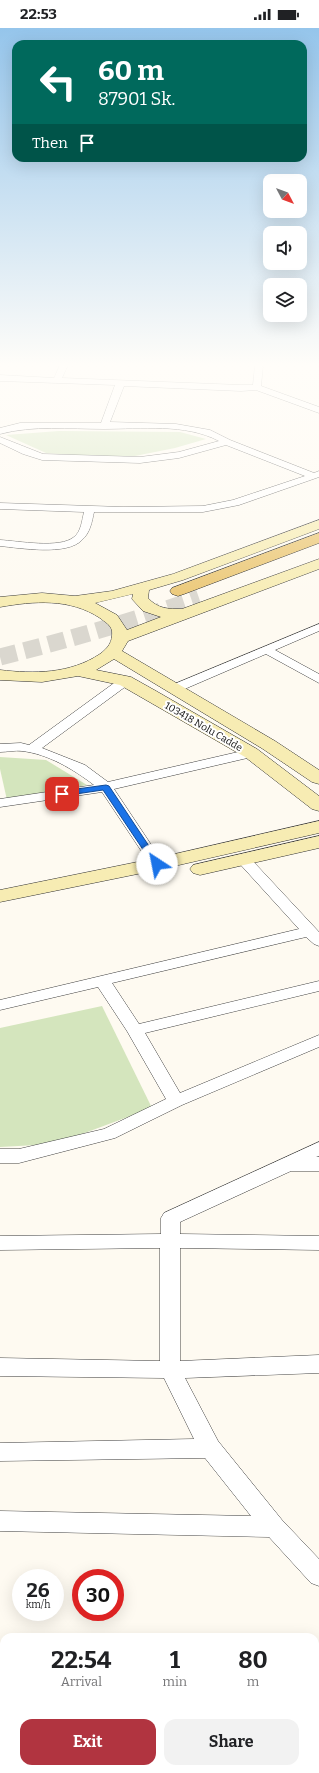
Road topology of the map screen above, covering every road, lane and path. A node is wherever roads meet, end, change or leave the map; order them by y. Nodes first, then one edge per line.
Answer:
1 (14, 446) edge
2 (211, 446) edge
3 (239, 446) edge
4 (316, 475) edge
5 (0, 506) edge
6 (90, 509) junction
7 (319, 524) edge
8 (319, 538) edge
9 (0, 543) edge
10 (319, 552) edge
11 (319, 564) edge
12 (141, 588) junction
13 (0, 590) edge
14 (178, 591) tunnel mouth
15 (199, 598) tunnel mouth
16 (16, 600) junction
17 (75, 601) junction
18 (0, 602) edge
19 (186, 613) junction
20 (318, 628) edge
21 (116, 645) junction
22 (267, 650) junction
23 (77, 671) junction
24 (5, 677) edge
25 (319, 679) edge
26 (125, 681) junction
27 (176, 688) junction
28 (0, 748) edge
29 (32, 749) junction
30 (251, 753) junction
31 (319, 778) edge
32 (106, 788) junction
33 (1, 799) edge
34 (319, 804) edge
35 (319, 827) edge
36 (319, 842) edge
37 (244, 860) junction
38 (157, 864) junction
39 (0, 896) edge
40 (0, 910) edge
41 (314, 936) edge
42 (102, 980) junction
43 (319, 986) edge
44 (0, 1005) edge
45 (135, 1030) junction
46 (319, 1042) edge
47 (176, 1101) junction
48 (319, 1148) edge
49 (0, 1156) edge
50 (289, 1164) junction
51 (319, 1164) edge
52 (170, 1241) junction
53 (0, 1243) edge
54 (319, 1243) edge
55 (318, 1366) edge
56 (0, 1367) edge
57 (170, 1370) junction
58 (210, 1448) junction
59 (0, 1452) edge
60 (0, 1521) edge
61 (274, 1527) junction
62 (319, 1575) edge

1 - 2 street
3 - 4 street
4 - 6 street
5 - 6 street
6 - 9 street
7 - 12 street
8 - 14 main road
10 - 15 main road
11 - 19 street
12 - 17 street
12 - 19 street
13 - 16 street
16 - 17 street
16 - 18 street
17 - 21 street
19 - 21 street
20 - 22 street
21 - 23 street
21 - 27 street
22 - 25 street
22 - 27 street
23 - 24 street
23 - 26 street, 103418 Nolu Cadde
26 - 29 street
26 - 30 street, 103418 Nolu Cadde
27 - 31 street
28 - 29 street
29 - 32 street
30 - 32 street
30 - 34 street, 103418 Nolu Cadde
32 - 33 street
32 - 38 street
35 - 38 street
36 - 37 street
37 - 40 street
37 - 41 street
38 - 39 street
41 - 42 street
42 - 44 street
42 - 45 street
43 - 45 street
45 - 47 street
46 - 47 street
47 - 49 street
48 - 50 street
50 - 51 street
50 - 52 street
52 - 53 street
52 - 54 street
52 - 57 street
55 - 57 street
56 - 57 street
57 - 58 street
58 - 59 street
58 - 61 street
60 - 61 street
61 - 62 street

